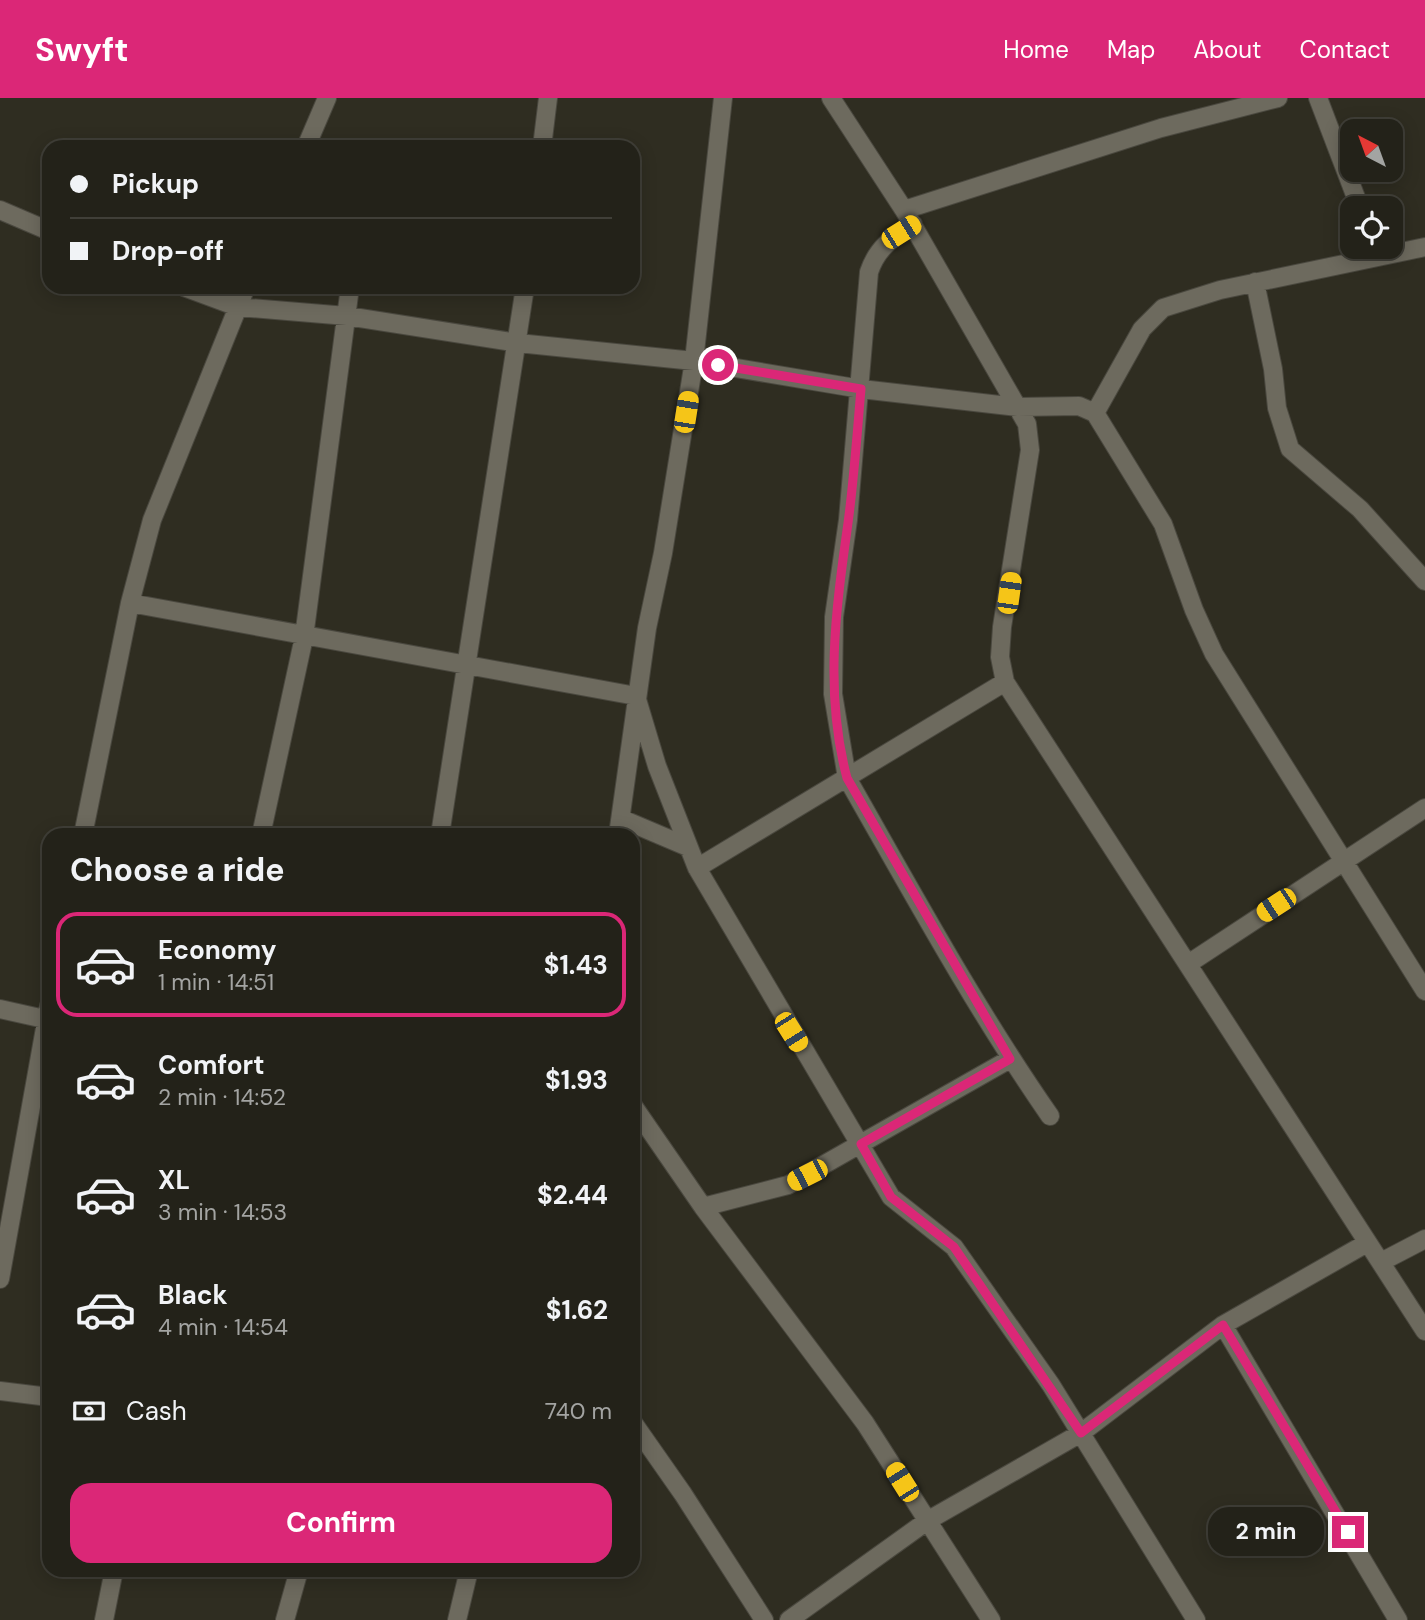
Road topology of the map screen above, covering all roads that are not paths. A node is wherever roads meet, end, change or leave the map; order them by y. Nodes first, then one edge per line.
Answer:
1 (327, 98) edge
2 (548, 98) edge
3 (723, 98) edge
4 (831, 98) edge
5 (1279, 98) edge
6 (1318, 98) edge
7 (312, 140) edge
8 (543, 140) edge
9 (1355, 196) edge
10 (0, 210) edge
11 (909, 217) junction
12 (42, 228) edge
13 (1425, 247) edge
14 (1403, 249) edge
15 (1344, 259) edge
16 (1255, 282) junction
17 (203, 294) edge
18 (243, 294) edge
19 (349, 294) edge
20 (524, 294) edge
21 (238, 307) junction
22 (347, 316) junction
23 (519, 343) junction
24 (694, 361) junction
25 (861, 389) junction
26 (1018, 407) junction
27 (1095, 413) junction
28 (1425, 581) edge
29 (130, 603) junction
30 (304, 637) junction
31 (467, 668) junction
32 (1005, 682) junction
33 (636, 696) junction
34 (847, 778) junction
35 (1425, 808) edge
36 (620, 827) edge
37 (84, 828) edge
38 (263, 828) edge
39 (441, 828) edge
40 (640, 833) edge
41 (688, 847) junction
42 (1342, 862) junction
43 (697, 869) junction
44 (1188, 964) junction
45 (1425, 991) edge
46 (0, 1009) edge
47 (42, 1014) edge
48 (42, 1048) edge
49 (1010, 1059) junction
50 (640, 1116) edge
51 (1050, 1116) dead end
52 (861, 1144) junction
53 (703, 1207) junction
54 (1425, 1239) edge
55 (1367, 1243) junction
56 (1381, 1262) junction
57 (0, 1279) edge
58 (1223, 1325) junction
59 (1425, 1331) edge
60 (0, 1391) edge
61 (42, 1396) edge
62 (640, 1433) edge
63 (1081, 1433) junction
64 (927, 1521) junction
65 (112, 1577) edge
66 (297, 1577) edge
67 (467, 1577) edge
68 (103, 1620) edge
69 (285, 1620) edge
70 (457, 1620) edge
71 (764, 1620) edge
72 (789, 1620) edge
73 (991, 1620) edge
74 (1196, 1620) edge
75 (1398, 1620) edge

1 - 7 street
2 - 8 street
3 - 24 street
4 - 11 street
5 - 11 street
6 - 9 street
10 - 12 street
11 - 25 street
11 - 26 street
13 - 14 street
15 - 16 street
16 - 27 street
16 - 28 street
17 - 21 street
18 - 21 street
19 - 22 street
20 - 23 street
21 - 22 street
21 - 29 street
22 - 23 street
22 - 30 street
23 - 24 street
23 - 31 street
24 - 25 street
24 - 33 street
25 - 26 street
25 - 34 street
26 - 27 street
26 - 32 street
27 - 42 street
29 - 30 street
29 - 37 street
30 - 31 street
30 - 38 street
31 - 33 street
31 - 39 street
32 - 34 street
32 - 44 street
33 - 36 street
33 - 41 street
34 - 43 street
34 - 49 street
35 - 42 street
40 - 41 street
41 - 43 street
42 - 44 street
42 - 45 street
43 - 52 street
44 - 55 street
46 - 47 street
48 - 57 street
49 - 51 street
49 - 52 street
50 - 53 street
52 - 53 street
52 - 63 street
53 - 64 street
54 - 56 street
55 - 56 street
55 - 58 street
56 - 59 street
58 - 63 street
58 - 75 street
60 - 61 street
62 - 71 street
63 - 64 street
63 - 74 street
64 - 72 street
64 - 73 street
65 - 68 street
66 - 69 street
67 - 70 street

